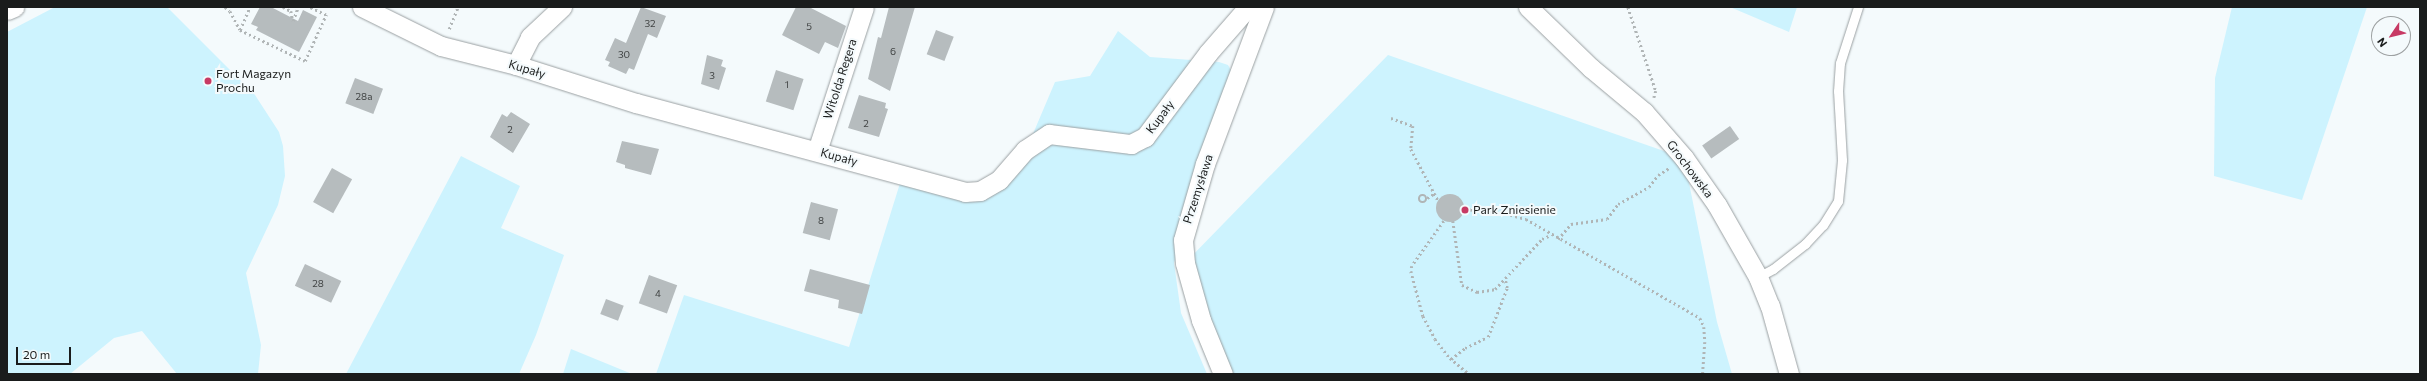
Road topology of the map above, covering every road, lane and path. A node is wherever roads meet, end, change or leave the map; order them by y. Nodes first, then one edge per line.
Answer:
1 (14, 7) edge
2 (225, 7) edge
3 (250, 7) edge
4 (283, 7) edge
5 (298, 7) edge
6 (309, 7) edge
7 (362, 7) edge
8 (458, 7) edge
9 (562, 7) edge
10 (864, 7) edge
11 (1528, 7) edge
12 (1628, 7) edge
13 (1858, 7) edge
14 (1256, 8) edge
15 (7, 10) edge
16 (240, 30) junction
17 (441, 46) junction
18 (516, 65) junction
19 (1644, 112) junction
20 (1391, 118) dead end
21 (817, 151) junction
22 (1684, 158) junction
23 (1434, 193) junction
24 (1427, 198) dead end
25 (1439, 201) dead end
26 (1465, 209) dead end
27 (1444, 221) dead end
28 (1453, 221) dead end
29 (1552, 235) junction
30 (1558, 239) junction
31 (1758, 277) junction
32 (1505, 279) junction
33 (1451, 359) junction
34 (1223, 374) edge
35 (1469, 374) edge
36 (1703, 374) edge
37 (1789, 374) edge

1 - 15 street
2 - 16 path
3 - 16 path
4 - 5 path
6 - 16 path
7 - 17 street, Kupały
8 - 17 path
9 - 18 street
10 - 21 street, Witolda Regera
11 - 19 street, Grochowska
12 - 19 path
13 - 31 lane
14 - 21 street, Kupały
14 - 34 street, Przemysława
17 - 18 street, Kupały
18 - 21 street, Kupały
19 - 22 street, Grochowska
20 - 23 path
22 - 30 path
22 - 31 street, Grochowska
23 - 24 path
23 - 25 path
26 - 29 path
27 - 33 path
28 - 32 path
29 - 30 path
29 - 32 path
30 - 36 path
31 - 37 street, Grochowska
32 - 33 path
33 - 35 path

